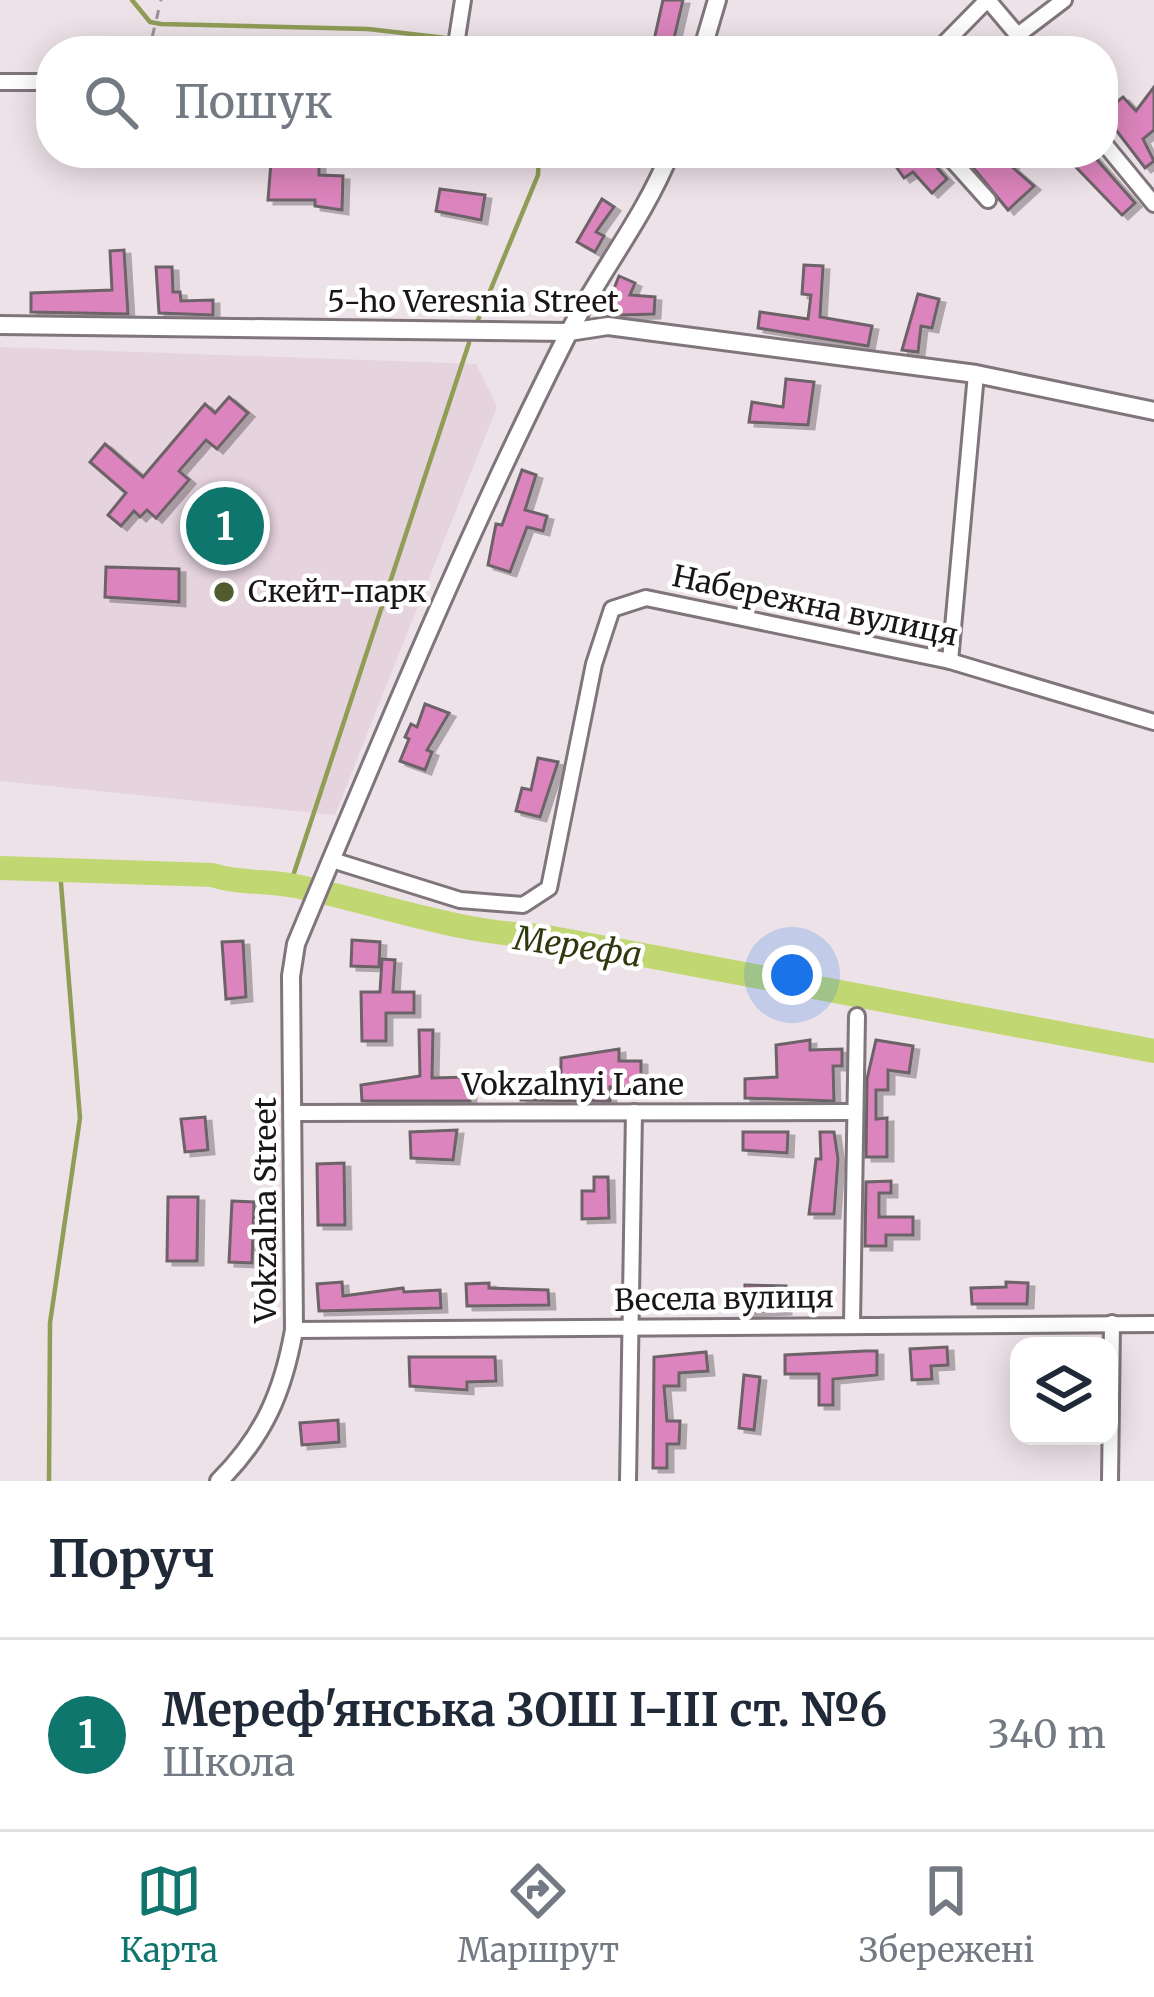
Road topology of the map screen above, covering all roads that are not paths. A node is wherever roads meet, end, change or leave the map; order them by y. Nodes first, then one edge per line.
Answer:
1 (463, 0) edge
2 (717, 0) edge
3 (987, 0) edge
4 (1064, 0) edge
5 (1018, 35) joint
6 (457, 36) edge
7 (707, 36) edge
8 (952, 36) edge
9 (0, 82) edge
10 (36, 82) edge
11 (1118, 160) edge
12 (664, 168) edge
13 (959, 168) edge
14 (988, 200) dead end
15 (1154, 204) edge
16 (0, 325) edge
17 (569, 332) junction
18 (976, 374) junction
19 (1154, 411) edge
20 (950, 661) junction
21 (1154, 722) edge
22 (328, 867) junction
23 (857, 1016) dead end
24 (634, 1112) junction
25 (853, 1112) junction
26 (293, 1113) junction
27 (1112, 1323) junction
28 (852, 1324) junction
29 (1154, 1324) edge
30 (628, 1326) junction
31 (294, 1330) junction
32 (219, 1481) edge
33 (628, 1481) edge
34 (1110, 1481) edge

1 - 6 street
2 - 7 street
3 - 5 street
3 - 8 street
4 - 5 street
9 - 10 street
11 - 15 street
12 - 17 street
13 - 14 street
16 - 17 street, 5-ho Veresnia Street
17 - 18 street, 5-ho Veresnia Street
17 - 22 street
18 - 19 street, 5-ho Veresnia Street
18 - 20 street
20 - 21 street, Набережна вулиця
20 - 22 street, Набережна вулиця
22 - 26 street, Vokzalna Street
23 - 25 street
24 - 25 street, Vokzalnyi Lane
24 - 26 street, Vokzalnyi Lane
24 - 30 street
25 - 28 street
26 - 31 street, Vokzalna Street
27 - 28 street, Весела вулиця
27 - 29 street, Весела вулиця
27 - 34 street
28 - 30 street, Весела вулиця
30 - 31 street, Весела вулиця
30 - 33 street
31 - 32 street, Vokzalna Street

